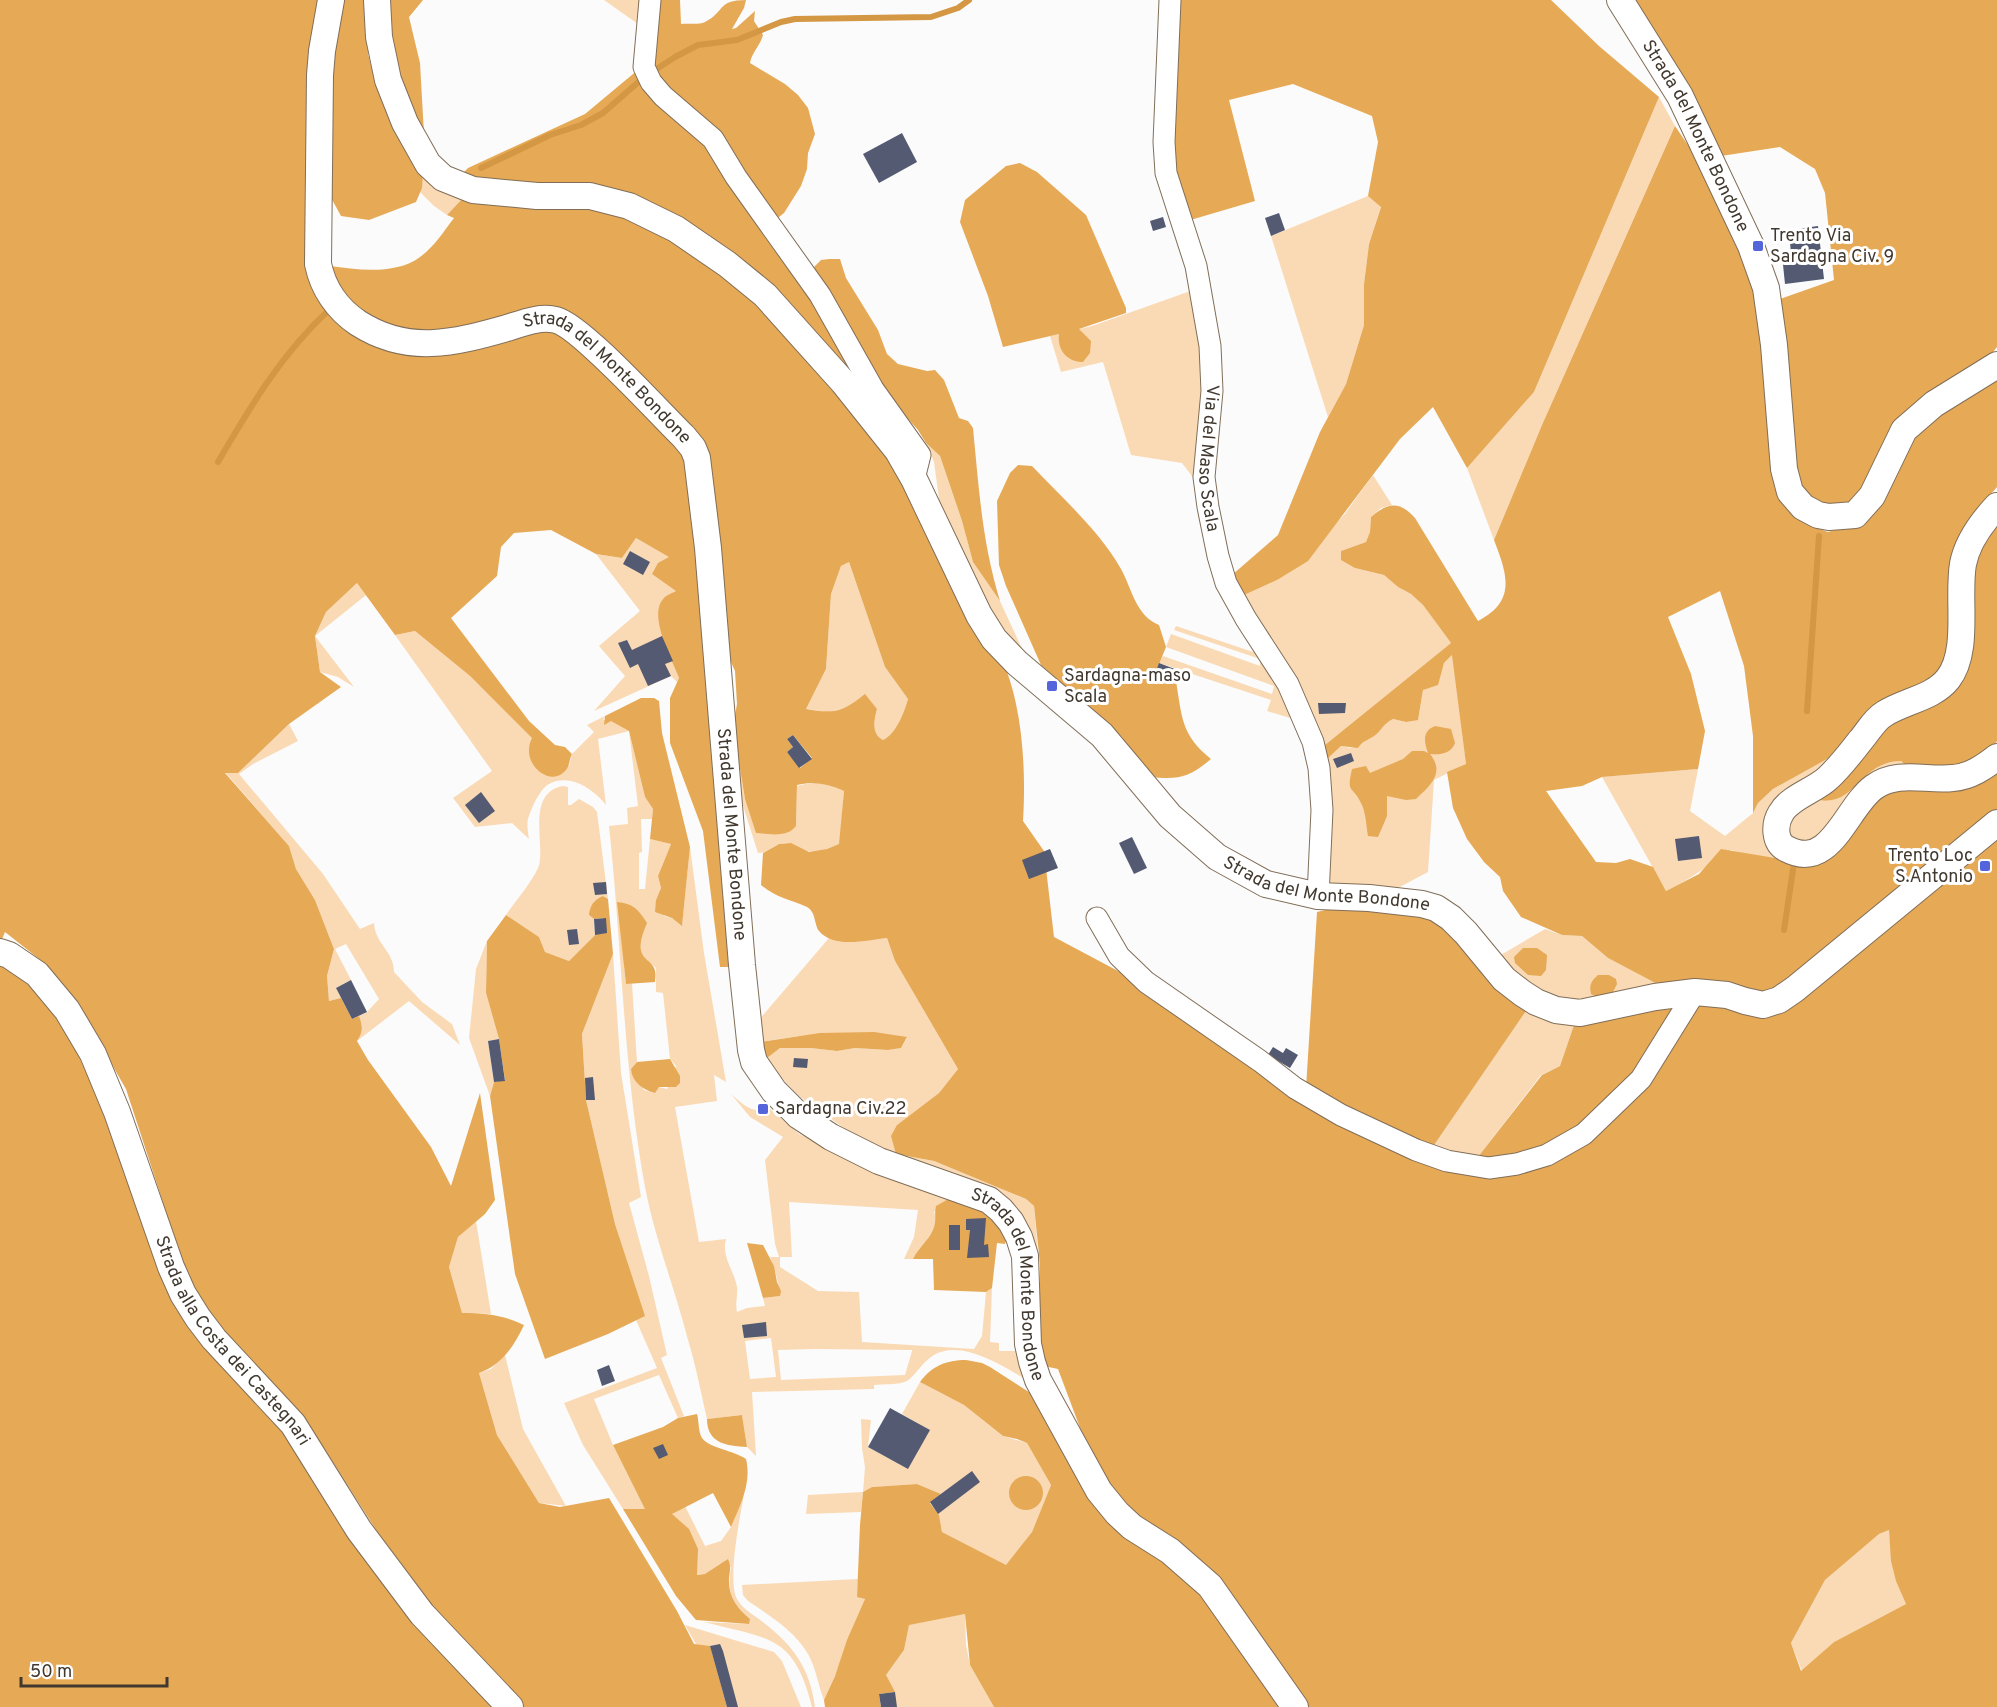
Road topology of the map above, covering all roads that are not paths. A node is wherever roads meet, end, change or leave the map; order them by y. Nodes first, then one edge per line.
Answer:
1 (331, 0) edge
2 (377, 0) edge
3 (650, 0) edge
4 (1170, 0) edge
5 (1620, 0) edge
6 (1997, 365) edge
7 (914, 479) junction
8 (1997, 506) edge
9 (1997, 757) edge
10 (1997, 823) edge
11 (1318, 897) junction
12 (1097, 918) dead end
13 (0, 952) edge
14 (1695, 992) junction
15 (510, 1707) edge
16 (1295, 1707) edge

1 - 16 street, Strada del Monte Bondone
2 - 7 street, Strada del Monte Bondone
3 - 7 street
4 - 11 street, Via del Maso Scala
5 - 6 street, Strada del Monte Bondone
7 - 11 street, Strada del Monte Bondone
8 - 9 street
10 - 14 street, Strada del Monte Bondone
11 - 14 street, Strada del Monte Bondone
12 - 14 street
13 - 15 street, Strada alla Costa dei Castegnari

